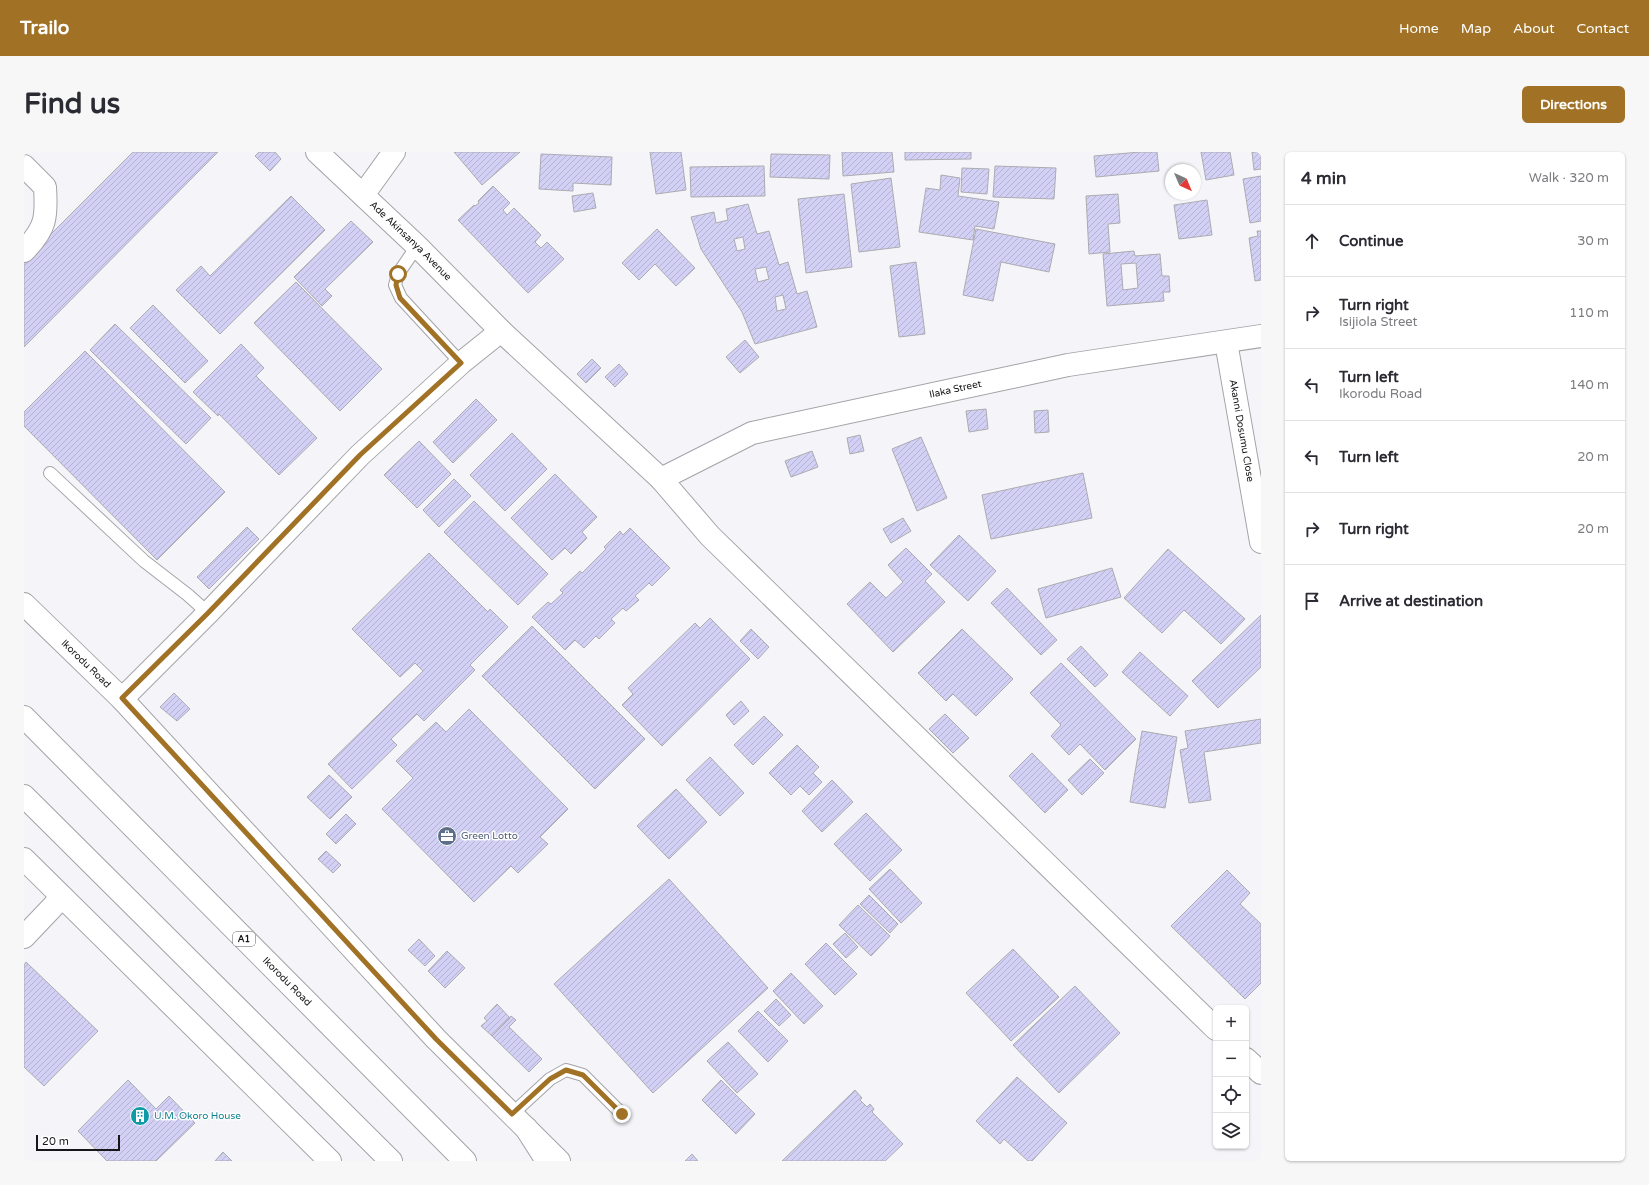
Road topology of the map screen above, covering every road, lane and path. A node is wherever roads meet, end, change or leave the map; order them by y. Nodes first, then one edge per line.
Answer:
1 (317, 152) edge
2 (394, 152) edge
3 (24, 166) edge
4 (364, 195) junction
5 (417, 246) junction
6 (24, 251) edge
7 (501, 331) junction
8 (1261, 336) edge
9 (1226, 342) junction
10 (461, 363) junction
11 (50, 473) dead end
12 (661, 479) junction
13 (1261, 542) edge
14 (24, 604) edge
15 (208, 613) junction
16 (122, 698) junction
17 (24, 717) edge
18 (24, 796) edge
19 (24, 860) edge
20 (62, 897) junction
21 (24, 937) edge
22 (1213, 1026) edge
23 (1249, 1062) edge
24 (1261, 1073) edge
25 (622, 1114) dead end
26 (519, 1121) junction
27 (330, 1161) edge
28 (391, 1161) edge
29 (465, 1161) edge
30 (547, 1161) edge
31 (559, 1161) edge

1 - 4 main road, Ade Akinsanya Avenue
2 - 4 main road
3 - 6 main road
4 - 5 main road, Ade Akinsanya Avenue
5 - 7 main road, Ade Akinsanya Avenue
5 - 10 lane
7 - 10 main road
7 - 12 main road, Ade Akinsanya Avenue
8 - 9 main road, Ilaka Street
9 - 12 main road, Ilaka Street
9 - 13 main road, Akanni Dosumu Close
10 - 15 main road
11 - 15 lane
12 - 22 main road, Ade Akinsanya Avenue
14 - 16 main road, Ikorodu Road
15 - 16 main road
16 - 26 main road, Ikorodu Road
17 - 29 main road, Ikorodu Road / A1
18 - 28 main road
19 - 20 main road
20 - 21 main road
20 - 27 main road
23 - 24 main road
25 - 26 lane
26 - 30 main road
26 - 31 main road, Ikorodu Road

